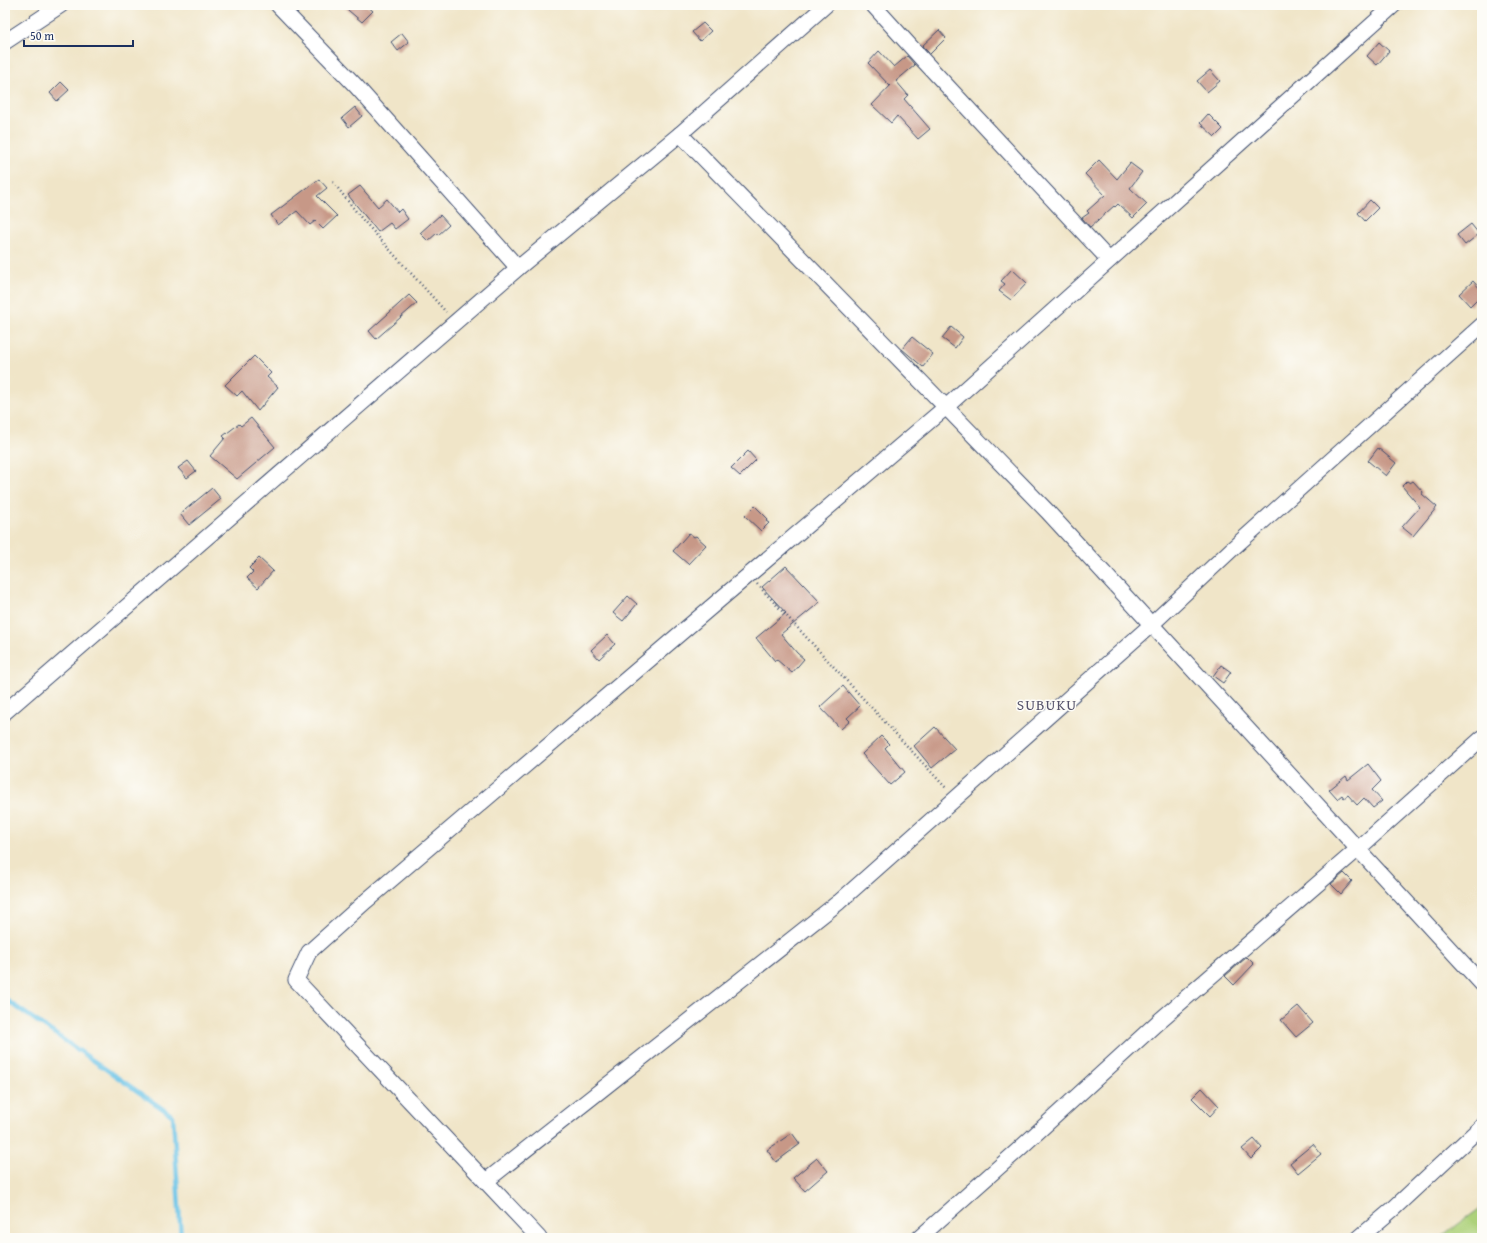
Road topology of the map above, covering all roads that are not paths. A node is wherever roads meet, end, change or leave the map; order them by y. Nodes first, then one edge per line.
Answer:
1 (60, 5) edge
2 (278, 5) edge
3 (826, 5) edge
4 (873, 5) edge
5 (1394, 5) edge
6 (5, 42) edge
7 (680, 134) junction
8 (1109, 260) junction
9 (518, 268) junction
10 (1482, 325) edge
11 (946, 407) junction
12 (1151, 625) junction
13 (5, 712) edge
14 (1482, 738) edge
15 (1358, 849) junction
16 (1482, 984) edge
17 (1482, 1126) edge
18 (486, 1181) junction
19 (539, 1238) edge
20 (919, 1238) edge
21 (1359, 1238) edge

1 - 6 street
2 - 9 street
3 - 7 street
4 - 8 street
5 - 8 street
7 - 9 street
7 - 11 street
8 - 11 street
9 - 13 street
10 - 12 street
11 - 12 street
11 - 18 street
12 - 15 street
12 - 18 street
14 - 15 street
15 - 16 street
15 - 20 street
17 - 21 street
18 - 19 street

